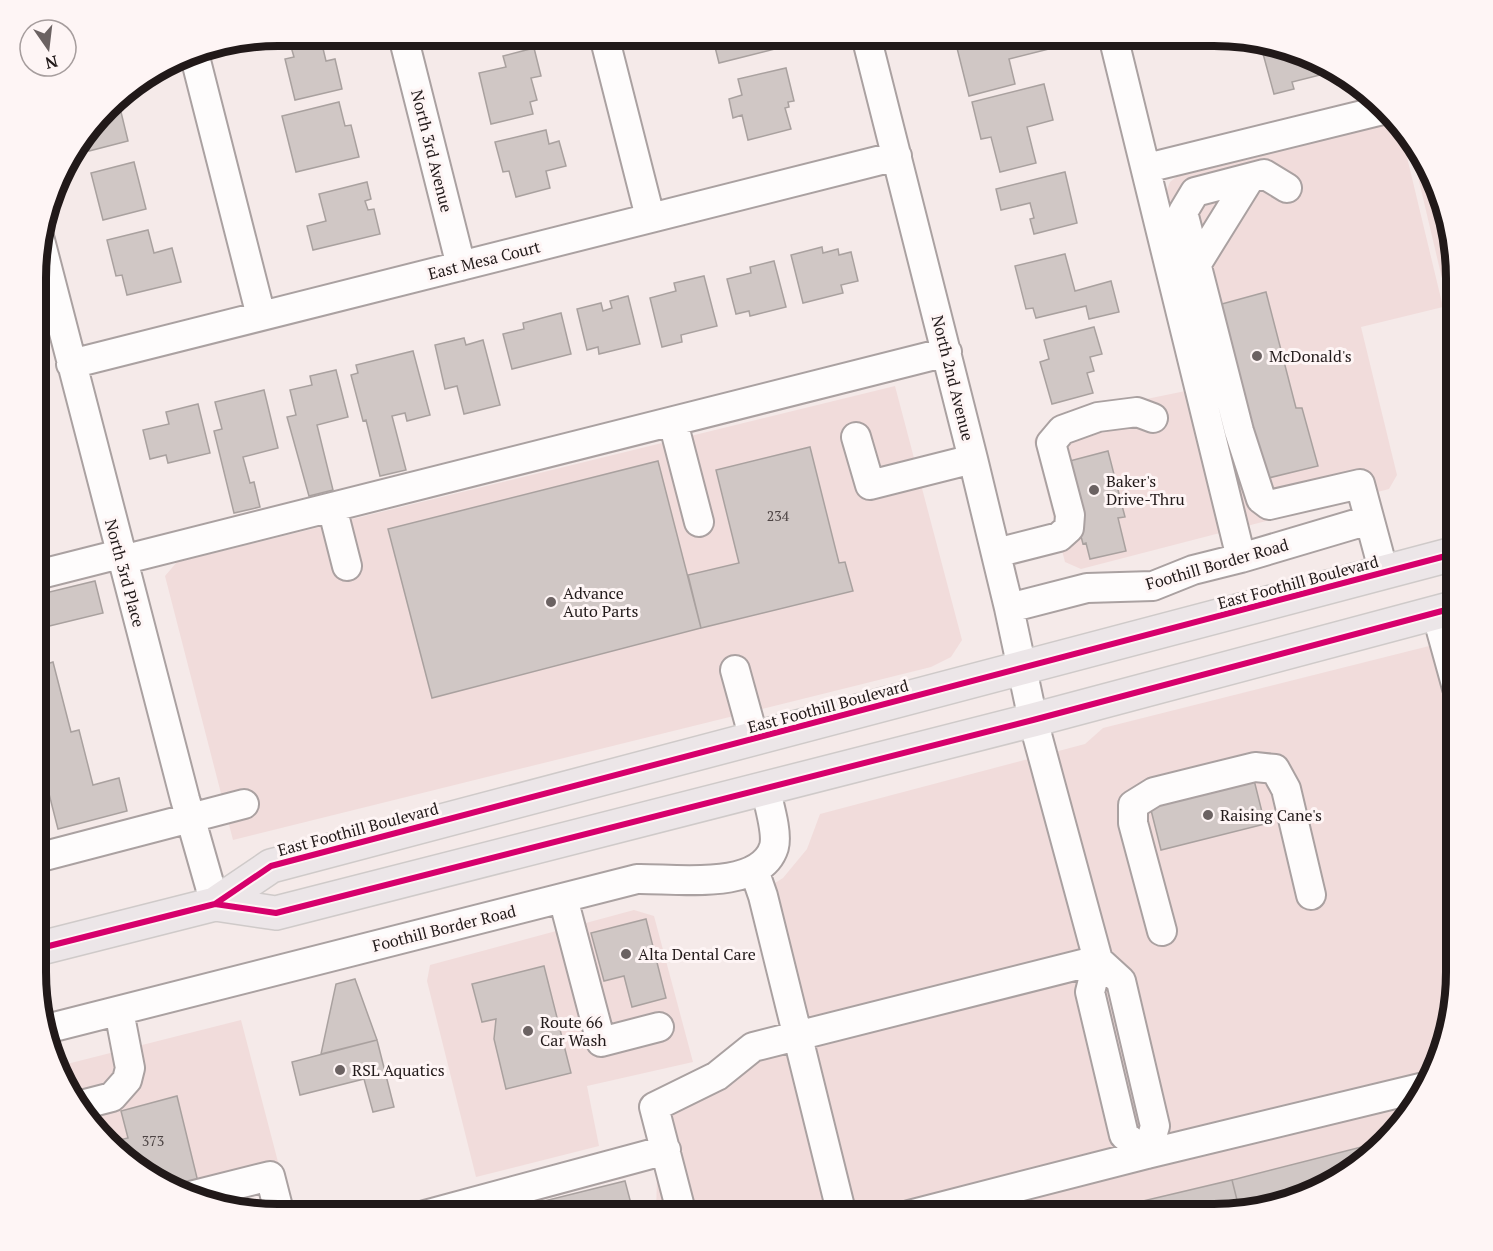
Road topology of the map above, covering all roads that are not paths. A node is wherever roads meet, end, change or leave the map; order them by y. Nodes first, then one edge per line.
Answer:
1 (406, 46) edge
2 (607, 46) edge
3 (869, 46) edge
4 (1116, 46) edge
5 (196, 62) edge
6 (1377, 112) edge
7 (897, 156) junction
8 (1147, 168) junction
9 (1250, 178) junction
10 (1287, 188) dead end
11 (650, 217) junction
12 (1196, 265) junction
13 (461, 266) junction
14 (47, 267) edge
15 (261, 316) junction
16 (946, 352) junction
17 (71, 364) junction
18 (1153, 418) dead end
19 (673, 422) junction
20 (856, 437) dead end
21 (973, 459) junction
22 (332, 507) junction
23 (1369, 520) junction
24 (699, 522) dead end
25 (996, 553) junction
26 (1447, 556) edge
27 (121, 557) junction
28 (1241, 558) junction
29 (347, 566) dead end
30 (46, 573) edge
31 (1384, 573) junction
32 (1010, 608) junction
33 (1446, 609) edge
34 (1022, 669) junction
35 (735, 670) dead end
36 (1033, 720) junction
37 (754, 739) junction
38 (765, 787) junction
39 (244, 804) dead end
40 (190, 818) junction
41 (46, 856) edge
42 (754, 870) junction
43 (1311, 895) dead end
44 (563, 898) junction
45 (215, 904) junction
46 (1162, 931) dead end
47 (46, 947) edge
48 (1098, 960) junction
49 (119, 1011) junction
50 (53, 1027) edge
51 (659, 1027) dead end
52 (798, 1035) junction
53 (1415, 1089) edge
54 (87, 1103) edge
55 (666, 1150) junction
56 (1147, 1154) junction
57 (205, 1192) edge
58 (277, 1204) edge
59 (466, 1204) edge
60 (679, 1204) edge
61 (839, 1204) edge
62 (952, 1204) edge

1 - 13 street, North 3rd Avenue
2 - 11 street
3 - 7 street, North 2nd Avenue
4 - 8 street
5 - 15 street
6 - 8 street
7 - 11 street, East Mesa Court
7 - 16 street, North 2nd Avenue
8 - 28 street
9 - 10 street
9 - 12 street
9 - 12 street
11 - 13 street, East Mesa Court
12 - 23 street
13 - 15 street, East Mesa Court
14 - 17 street, North 3rd Place
15 - 17 street, East Mesa Court
16 - 19 street
16 - 21 street, North 2nd Avenue
17 - 27 street, North 3rd Place
18 - 25 street
19 - 22 street
19 - 24 street
20 - 21 street
21 - 25 street, North 2nd Avenue
22 - 27 street
22 - 29 street
23 - 28 street, Foothill Border Road
23 - 31 street
25 - 32 street, North 2nd Avenue
26 - 31 main road, East Foothill Boulevard
27 - 30 street
27 - 40 street, North 3rd Place
28 - 32 street, Foothill Border Road
31 - 34 main road, East Foothill Boulevard
32 - 34 street, North 2nd Avenue
33 - 36 main road, East Foothill Boulevard
34 - 36 street, North 2nd Avenue
34 - 37 main road, East Foothill Boulevard
35 - 37 street
36 - 38 main road, East Foothill Boulevard
36 - 48 street, North 2nd Avenue
37 - 45 main road, East Foothill Boulevard
38 - 42 street
38 - 45 main road, East Foothill Boulevard
39 - 40 street
40 - 41 street
40 - 45 street, North 3rd Place
42 - 44 street, Foothill Border Road
42 - 52 street
43 - 46 street
44 - 49 street, Foothill Border Road
44 - 51 street
45 - 47 main road, East Foothill Boulevard
48 - 52 street
48 - 56 street
49 - 50 street, Foothill Border Road
49 - 54 street
52 - 55 street
52 - 61 street
53 - 56 street
55 - 59 street
55 - 60 street
56 - 62 street
57 - 58 street

